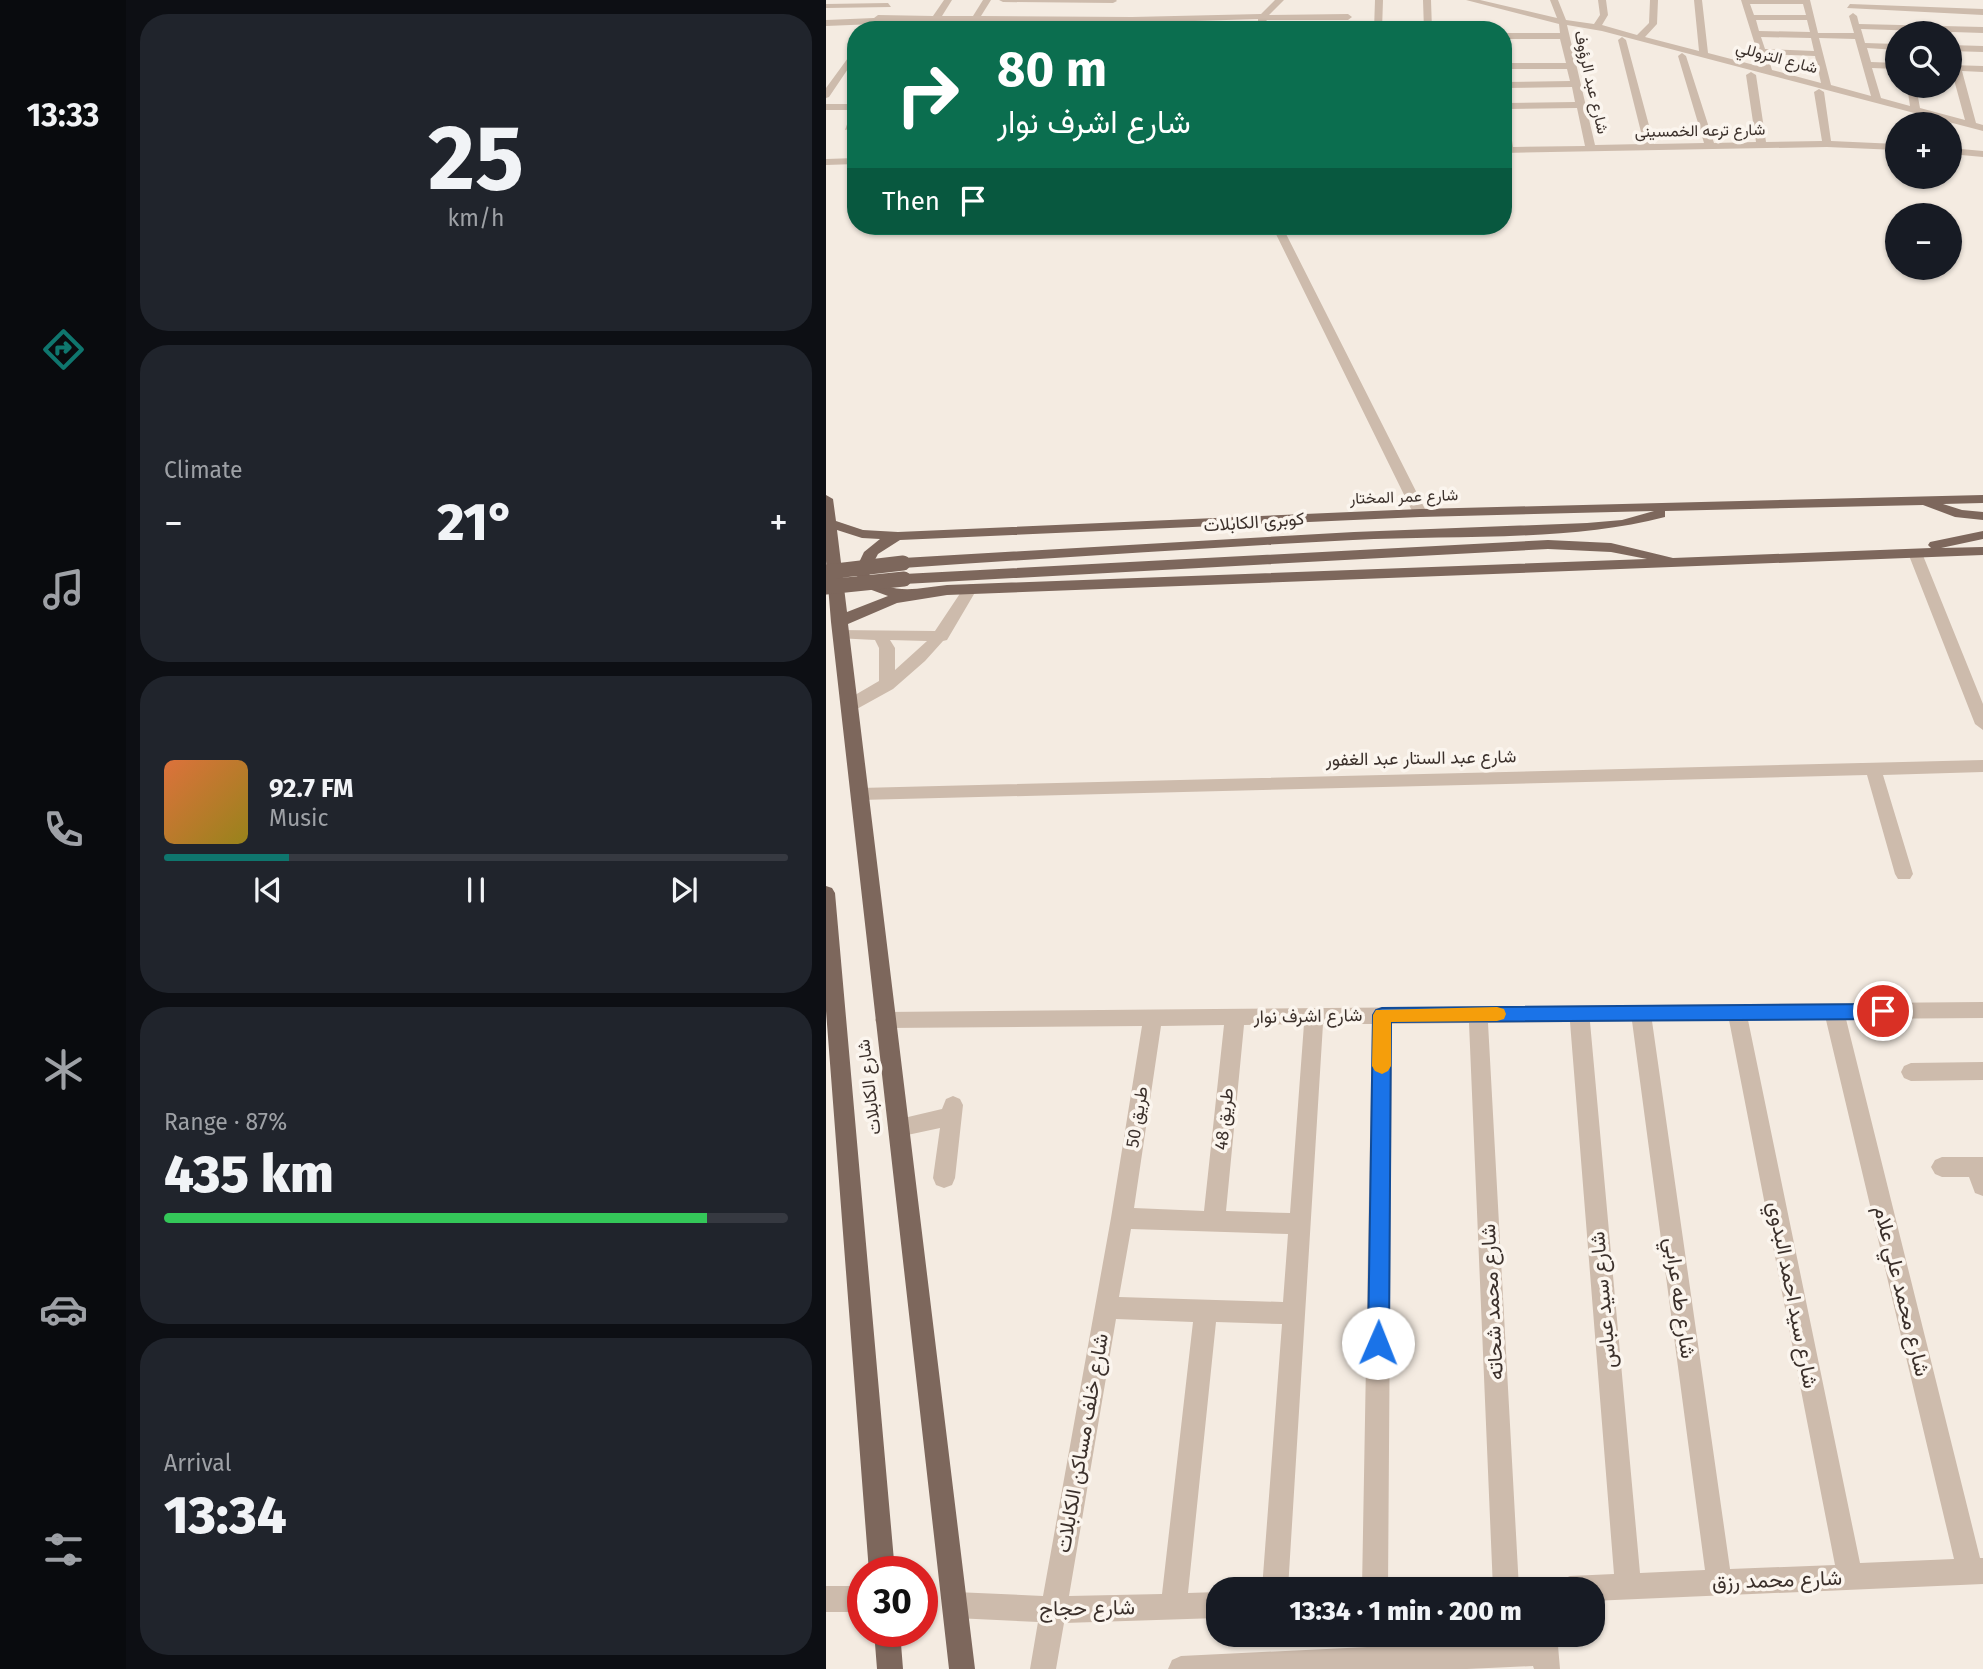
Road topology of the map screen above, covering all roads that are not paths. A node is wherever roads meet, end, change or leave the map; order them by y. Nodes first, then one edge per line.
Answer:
1 (948, 0) edge
2 (987, 0) edge
3 (1003, 0) edge
4 (1026, 0) edge
5 (1069, 0) edge
6 (1113, 0) edge
7 (1280, 0) edge
8 (1379, 0) edge
9 (1427, 0) edge
10 (1470, 0) edge
11 (1554, 0) edge
12 (1602, 0) edge
13 (1654, 0) edge
14 (1698, 0) edge
15 (1745, 1) edge
16 (1807, 1) edge
17 (890, 3) edge
18 (1849, 3) edge
19 (1499, 5) edge
20 (826, 6) edge
21 (1983, 12) edge
22 (1263, 17) junction
23 (1348, 17) dead end
24 (1750, 17) junction
25 (1811, 18) junction
26 (935, 19) junction
27 (975, 19) junction
28 (1014, 20) junction
29 (1058, 20) junction
30 (1106, 20) junction
31 (876, 21) edge
32 (904, 21) edge
33 (1111, 21) edge
34 (1196, 21) edge
35 (1262, 21) edge
36 (1378, 21) edge
37 (1428, 21) edge
38 (1563, 22) junction
39 (826, 23) edge
40 (847, 23) edge
41 (1597, 27) junction
42 (1983, 30) edge
43 (1756, 34) junction
44 (1816, 35) junction
45 (1512, 36) edge
46 (1564, 36) junction
47 (1858, 36) junction
48 (1639, 37) junction
49 (1622, 40) junction
50 (1885, 44) edge
51 (1962, 48) edge
52 (1983, 49) edge
53 (1762, 51) junction
54 (1704, 54) junction
55 (1821, 54) junction
56 (1682, 56) junction
57 (1866, 65) junction
58 (1512, 66) edge
59 (1571, 66) junction
60 (1885, 66) edge
61 (1962, 68) edge
62 (847, 69) edge
63 (1983, 69) edge
64 (1768, 71) junction
65 (1751, 75) junction
66 (1575, 84) junction
67 (1512, 85) edge
68 (1823, 90) junction
69 (826, 94) edge
70 (1962, 96) edge
71 (1914, 98) edge
72 (1877, 100) junction
73 (1581, 105) junction
74 (826, 107) edge
75 (847, 107) edge
76 (1512, 108) edge
77 (1915, 110) junction
78 (1899, 112) edge
79 (1971, 124) junction
80 (1983, 128) edge
81 (1962, 130) edge
82 (1983, 135) edge
83 (1827, 144) junction
84 (1761, 145) junction
85 (1710, 146) junction
86 (1885, 146) edge
87 (1650, 147) junction
88 (1591, 148) junction
89 (1512, 150) edge
90 (1962, 152) edge
91 (1983, 153) edge
92 (847, 159) edge
93 (826, 162) edge
94 (1281, 235) edge
95 (826, 499) edge
96 (1983, 499) edge
97 (1920, 500) junction
98 (1683, 506) junction
99 (1420, 513) junction
100 (1983, 516) edge
101 (829, 523) junction
102 (1983, 535) edge
103 (898, 536) junction
104 (1983, 551) edge
105 (1915, 553) junction
106 (1677, 564) junction
107 (903, 571) junction
108 (826, 572) edge
109 (826, 587) edge
110 (970, 589) junction
111 (909, 594) junction
112 (840, 628) junction
113 (879, 635) junction
114 (942, 636) junction
115 (887, 685) junction
116 (849, 706) junction
117 (1983, 724) edge
118 (1983, 766) edge
119 (1872, 768) junction
120 (860, 794) junction
121 (1904, 874) dead end
122 (826, 893) edge
123 (1983, 1010) edge
124 (1737, 1012) junction
125 (1833, 1012) junction
126 (1579, 1013) junction
127 (1641, 1013) junction
128 (1478, 1014) junction
129 (1314, 1015) junction
130 (1382, 1015) junction
131 (1153, 1017) junction
132 (1235, 1017) junction
133 (886, 1020) junction
134 (831, 1035) edge
135 (1983, 1071) edge
136 (1911, 1072) dead end
137 (898, 1128) junction
138 (1941, 1167) dead end
139 (1981, 1173) edge
140 (944, 1178) dead end
141 (1122, 1218) junction
142 (1214, 1221) junction
143 (1300, 1224) junction
144 (1106, 1308) junction
145 (1206, 1311) junction
146 (1293, 1313) junction
147 (880, 1556) edge
148 (1976, 1571) edge
149 (1276, 1577) edge
150 (1376, 1577) edge
151 (1505, 1577) edge
152 (1850, 1577) junction
153 (1719, 1582) junction
154 (1628, 1586) junction
155 (1605, 1587) edge
156 (826, 1599) edge
157 (847, 1599) edge
158 (955, 1605) junction
159 (1206, 1605) edge
160 (1174, 1606) junction
161 (1052, 1610) junction
162 (888, 1647) edge
163 (1546, 1652) edge
164 (1415, 1664) edge
165 (1286, 1667) edge
166 (890, 1669) edge
167 (962, 1669) edge
168 (1043, 1669) edge
169 (1181, 1669) edge

1 - 26 street
2 - 27 street
3 - 4 street
4 - 5 street
4 - 28 street
5 - 6 street
5 - 29 street
6 - 30 street
7 - 22 street
8 - 36 street
9 - 37 street
10 - 19 street, شارع التروللي
11 - 38 street, شارع عبد الرؤوف
12 - 41 street
13 - 48 street
14 - 54 street
15 - 16 street
15 - 24 street
16 - 25 street
17 - 20 street
17 - 31 street
18 - 21 street
18 - 47 street
19 - 38 street, شارع التروللي
22 - 23 street
22 - 34 street
22 - 35 street
24 - 25 street
24 - 43 street
25 - 44 street
26 - 27 street
26 - 32 street
27 - 28 street
28 - 29 street
29 - 30 street
30 - 33 street
38 - 41 street, شارع التروللي
38 - 46 street, شارع عبد الرؤوف
38 - 49 street, شارع التروللي
39 - 40 street
41 - 48 street, شارع التروللي
42 - 47 street
43 - 44 street
43 - 53 street
44 - 47 street
44 - 55 street
45 - 46 street
46 - 59 street, شارع عبد الرؤوف
47 - 50 street
47 - 57 street
48 - 54 street, شارع التروللي
49 - 56 street, شارع التروللي
49 - 87 street
51 - 52 street
53 - 55 street
53 - 64 street
54 - 64 street, شارع التروللي
55 - 68 street
56 - 65 street, شارع التروللي
56 - 85 street
57 - 60 street
57 - 72 street
58 - 59 street
59 - 66 street, شارع عبد الرؤوف
61 - 63 street
62 - 69 street
64 - 68 street, شارع التروللي
65 - 68 street, شارع التروللي
65 - 84 street
66 - 67 street
66 - 73 street, شارع عبد الرؤوف
68 - 72 street, شارع التروللي
68 - 78 street, شارع التروللي
68 - 83 street
70 - 79 street
71 - 77 street
72 - 77 street, شارع التروللي
73 - 76 street
73 - 88 street, شارع عبد الرؤوف
74 - 75 street
77 - 79 street, شارع التروللي
79 - 80 street, شارع التروللي
81 - 82 street
83 - 84 street, شارع ترعه الخمسينى
83 - 86 street, شارع ترعه الخمسينى
84 - 85 street, شارع ترعه الخمسينى
85 - 87 street, شارع ترعه الخمسينى
87 - 88 street, شارع ترعه الخمسينى
88 - 89 street, شارع ترعه الخمسينى
90 - 91 street
92 - 93 street
94 - 99 street
95 - 101 main road, شارع الكابلات
96 - 97 main road, شارع عمر المختار
97 - 98 main road, شارع عمر المختار
97 - 100 main road
98 - 99 main road, شارع عمر المختار
98 - 107 main road, كوبرى الكابلات
99 - 103 main road, شارع عمر المختار
101 - 103 main road, شارع عمر المختار
101 - 112 main road, شارع الكابلات
102 - 105 main road
103 - 111 main road
104 - 105 main road
105 - 106 main road
105 - 117 street
106 - 107 main road, كوبرى الكابلات
106 - 110 main road
107 - 108 main road, كوبرى الكابلات, bridge
107 - 109 main road, كوبرى الكابلات, bridge
110 - 111 main road
110 - 114 street
111 - 112 main road
112 - 113 street
112 - 116 main road, شارع الكابلات
113 - 114 street
113 - 115 street
114 - 115 street
115 - 116 street
116 - 120 main road, شارع الكابلات
118 - 119 street, شارع عبد الستار عبد الغفور
119 - 120 street, شارع عبد الستار عبد الغفور
119 - 121 street
120 - 133 main road, شارع الكابلات
122 - 134 main road, شارع الكابلات
123 - 125 street, شارع اشرف نوار
124 - 125 street, شارع اشرف نوار
124 - 127 street, شارع اشرف نوار
124 - 152 street, شارع سيد احمد البدوي
125 - 148 street, شارع محمد علي علام
126 - 127 street, شارع اشرف نوار
126 - 128 street, شارع اشرف نوار
126 - 154 street, شارع سيد عباس
127 - 153 street, شارع طه عرابي
128 - 130 street, شارع اشرف نوار
128 - 151 street, شارع محمد شحاته
129 - 130 street, شارع اشرف نوار
129 - 132 street, شارع اشرف نوار
129 - 143 street
130 - 150 street
131 - 132 street, شارع اشرف نوار
131 - 133 street, شارع اشرف نوار
131 - 141 street, طريق 50
132 - 142 street, طريق 48
133 - 137 main road, شارع الكابلات
134 - 147 main road, شارع الكابلات
135 - 136 street
137 - 140 street
137 - 158 main road, شارع الكابلات
138 - 139 street
141 - 142 street
141 - 144 street, شارع خلف مساكن الكابلات
142 - 143 street
143 - 146 street
144 - 145 street
144 - 161 street, شارع خلف مساكن الكابلات
145 - 146 street
145 - 160 street
146 - 149 street
148 - 152 street, شارع محمد رزق
152 - 153 street, شارع محمد رزق
153 - 154 street, شارع محمد رزق
154 - 155 street, شارع محمد رزق
156 - 157 street
158 - 161 street, شارع حجاج
158 - 167 main road, شارع الكابلات
159 - 160 street, شارع حجاج
160 - 161 street, شارع حجاج
161 - 168 street, شارع خلف مساكن الكابلات
162 - 166 main road
163 - 164 street
164 - 165 street
165 - 169 street

